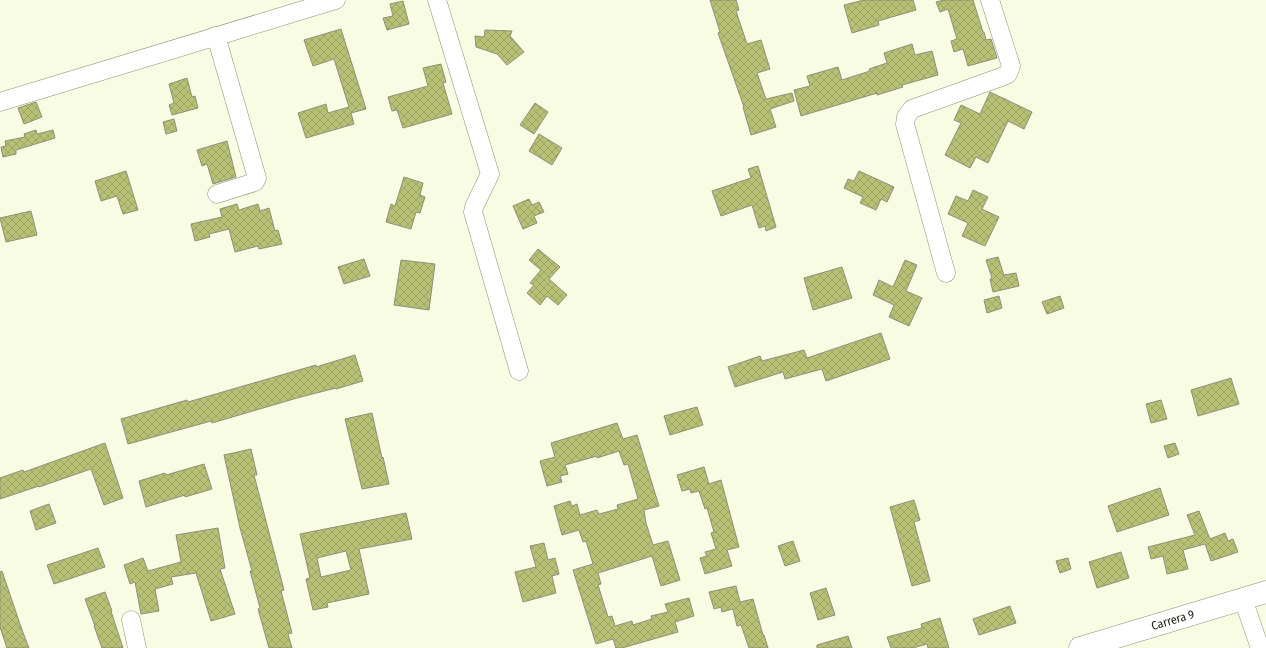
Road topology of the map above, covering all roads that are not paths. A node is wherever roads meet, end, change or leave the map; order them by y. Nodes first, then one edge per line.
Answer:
1 (336, 0) edge
2 (437, 0) edge
3 (990, 0) edge
4 (216, 36) junction
5 (0, 102) edge
6 (217, 194) dead end
7 (946, 272) dead end
8 (519, 371) dead end
9 (1266, 592) edge
10 (1243, 599) junction
11 (130, 620) dead end
12 (137, 648) edge
13 (1080, 648) edge
14 (1260, 648) edge

1 - 4 street
2 - 8 street
3 - 7 street
4 - 5 street
4 - 6 street
9 - 10 main road, Carrera 9
10 - 13 main road, Carrera 9
10 - 14 street
11 - 12 street

